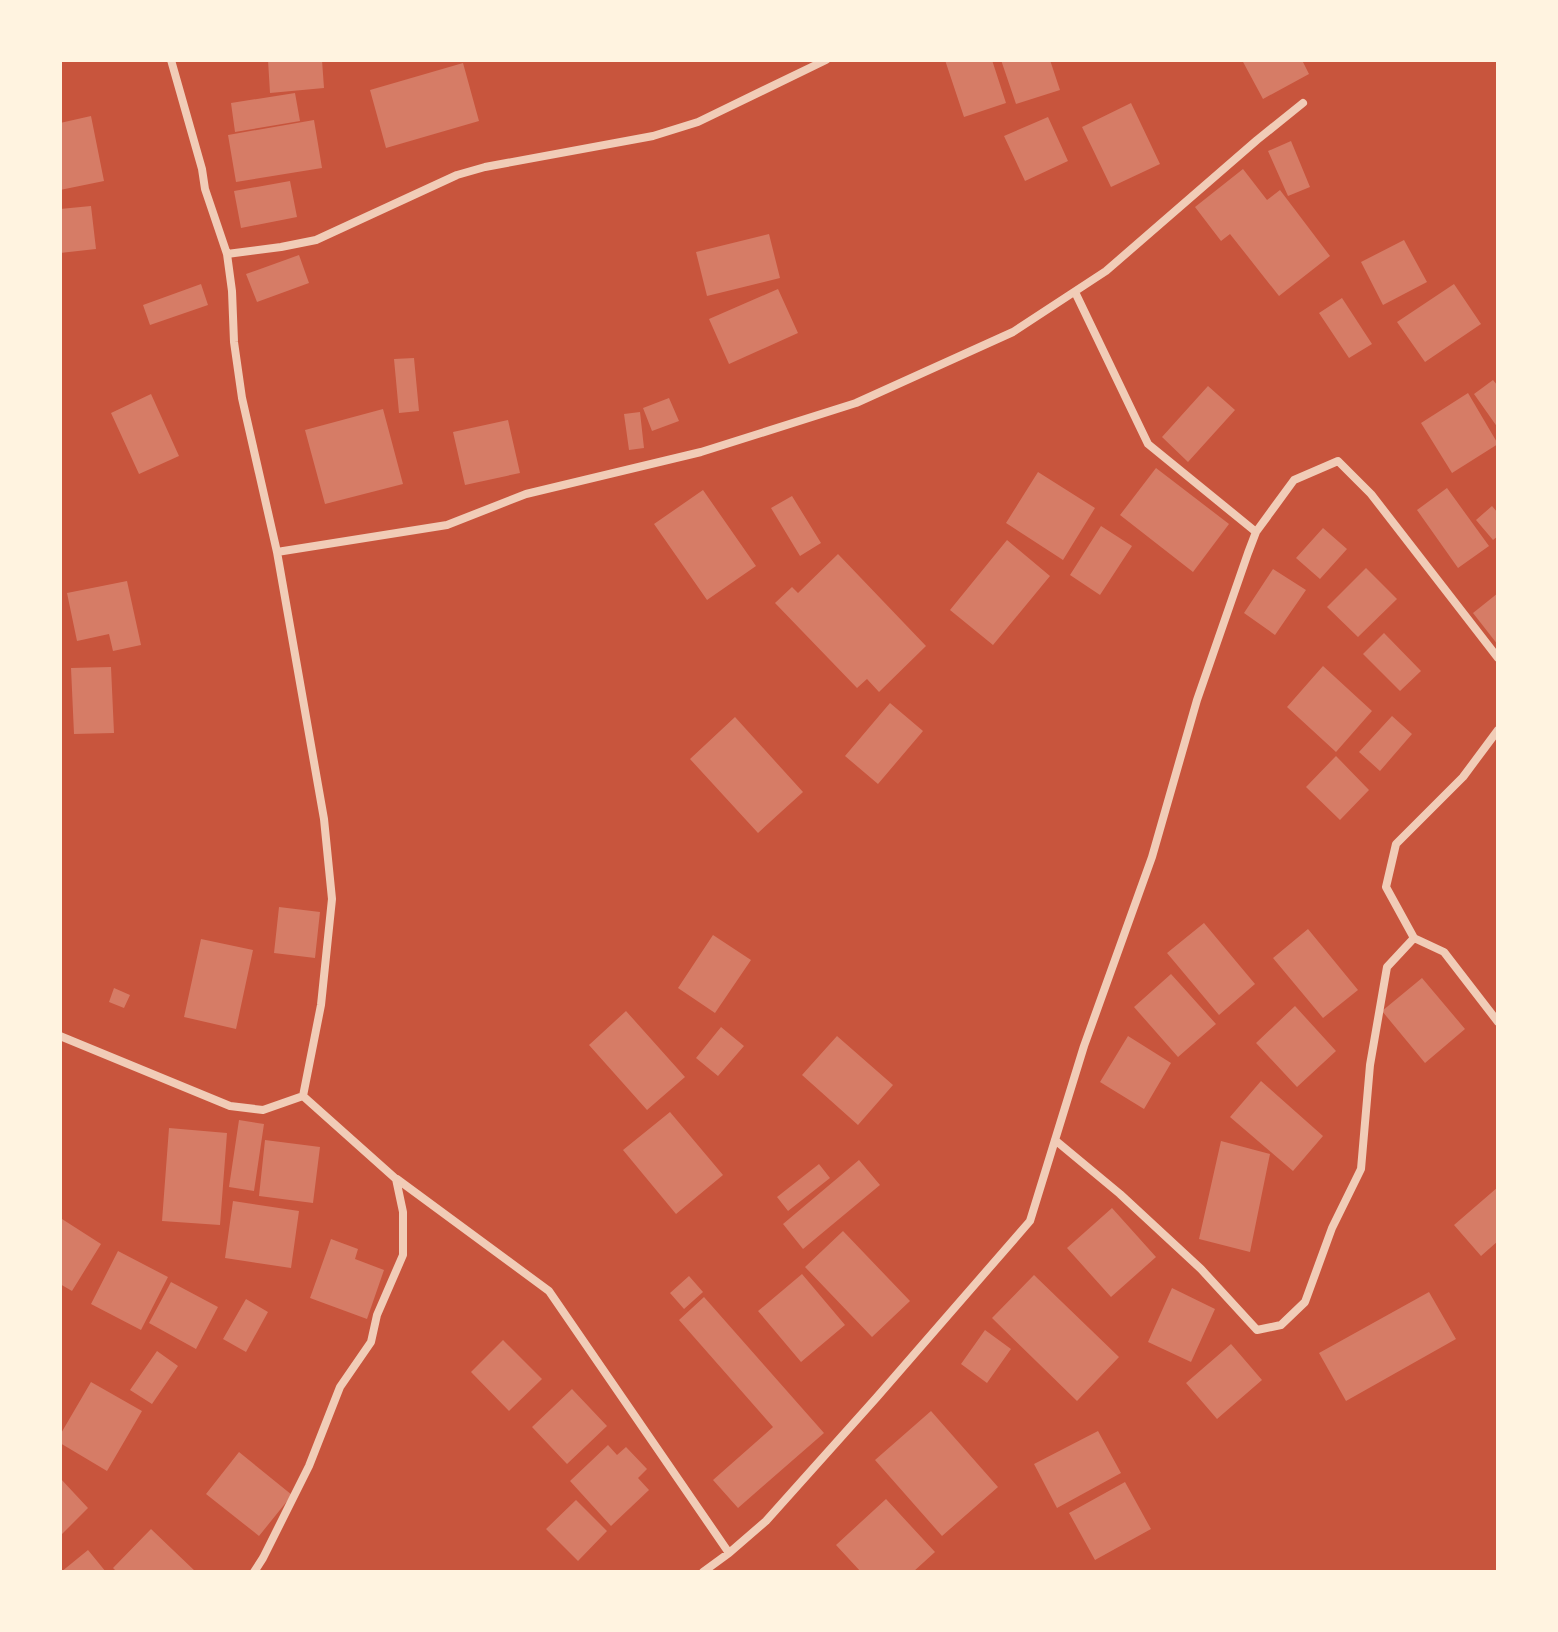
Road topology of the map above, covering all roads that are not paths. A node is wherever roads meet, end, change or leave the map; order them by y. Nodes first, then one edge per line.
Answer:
1 (171, 60) edge
2 (826, 60) edge
3 (1303, 103) dead end
4 (227, 254) junction
5 (1075, 292) junction
6 (1256, 532) junction
7 (277, 552) junction
8 (1498, 658) edge
9 (1498, 730) edge
10 (1414, 938) junction
11 (1498, 1022) edge
12 (60, 1036) edge
13 (303, 1096) junction
14 (1055, 1140) junction
15 (396, 1179) junction
16 (729, 1553) junction
17 (254, 1572) edge
18 (703, 1572) edge

1 - 4 street
2 - 4 street
3 - 5 street
4 - 7 street
5 - 6 street
5 - 7 street
6 - 8 street
6 - 14 street
7 - 13 street
9 - 10 street
10 - 11 street
10 - 14 street
12 - 13 street
13 - 15 street
14 - 16 street
15 - 16 street
15 - 17 street
16 - 18 street

